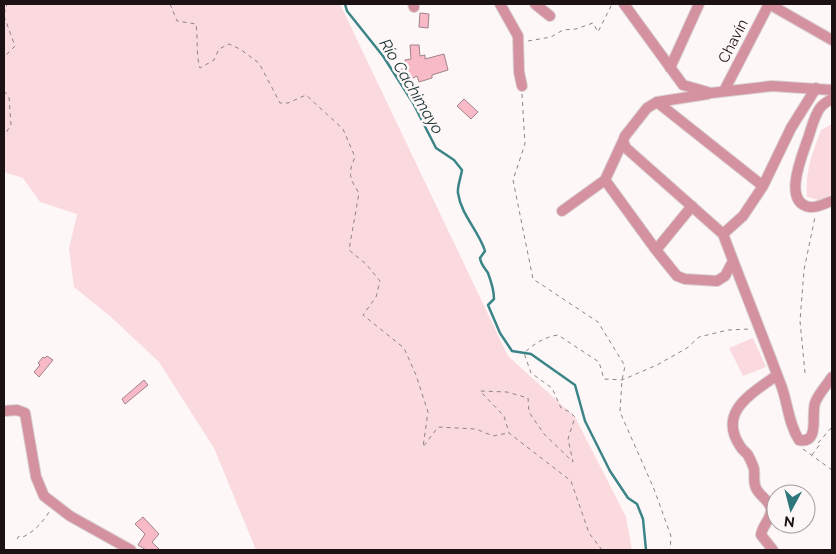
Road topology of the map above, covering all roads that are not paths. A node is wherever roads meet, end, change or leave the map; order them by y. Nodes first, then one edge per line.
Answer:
1 (500, 4) edge
2 (535, 4) edge
3 (624, 4) edge
4 (699, 4) edge
5 (769, 4) edge
6 (550, 16) dead end
7 (832, 40) edge
8 (670, 68) junction
9 (522, 86) road end
10 (816, 88) junction
11 (832, 90) edge
12 (724, 91) junction
13 (711, 93) junction
14 (832, 99) edge
15 (657, 102) junction
16 (622, 142) junction
17 (605, 180) junction
18 (762, 186) junction
19 (832, 200) edge
20 (692, 206) junction
21 (562, 211) dead end
22 (723, 234) junction
23 (656, 250) junction
24 (733, 261) junction
25 (777, 375) junction
26 (832, 377) edge
27 (4, 410) edge
28 (131, 550) edge
29 (772, 550) edge

1 - 9 street
2 - 6 street
3 - 8 street
4 - 8 street
5 - 7 street
5 - 12 street, Chavín
8 - 13 street
10 - 11 street
10 - 12 street
10 - 18 street
12 - 13 street
13 - 15 street
14 - 19 street
15 - 16 street
15 - 18 street
16 - 17 street
16 - 20 street
17 - 21 street
17 - 23 street
18 - 22 street
20 - 22 street
20 - 23 street
22 - 24 street
23 - 24 street
24 - 25 street
25 - 26 street
25 - 29 street
27 - 28 street

